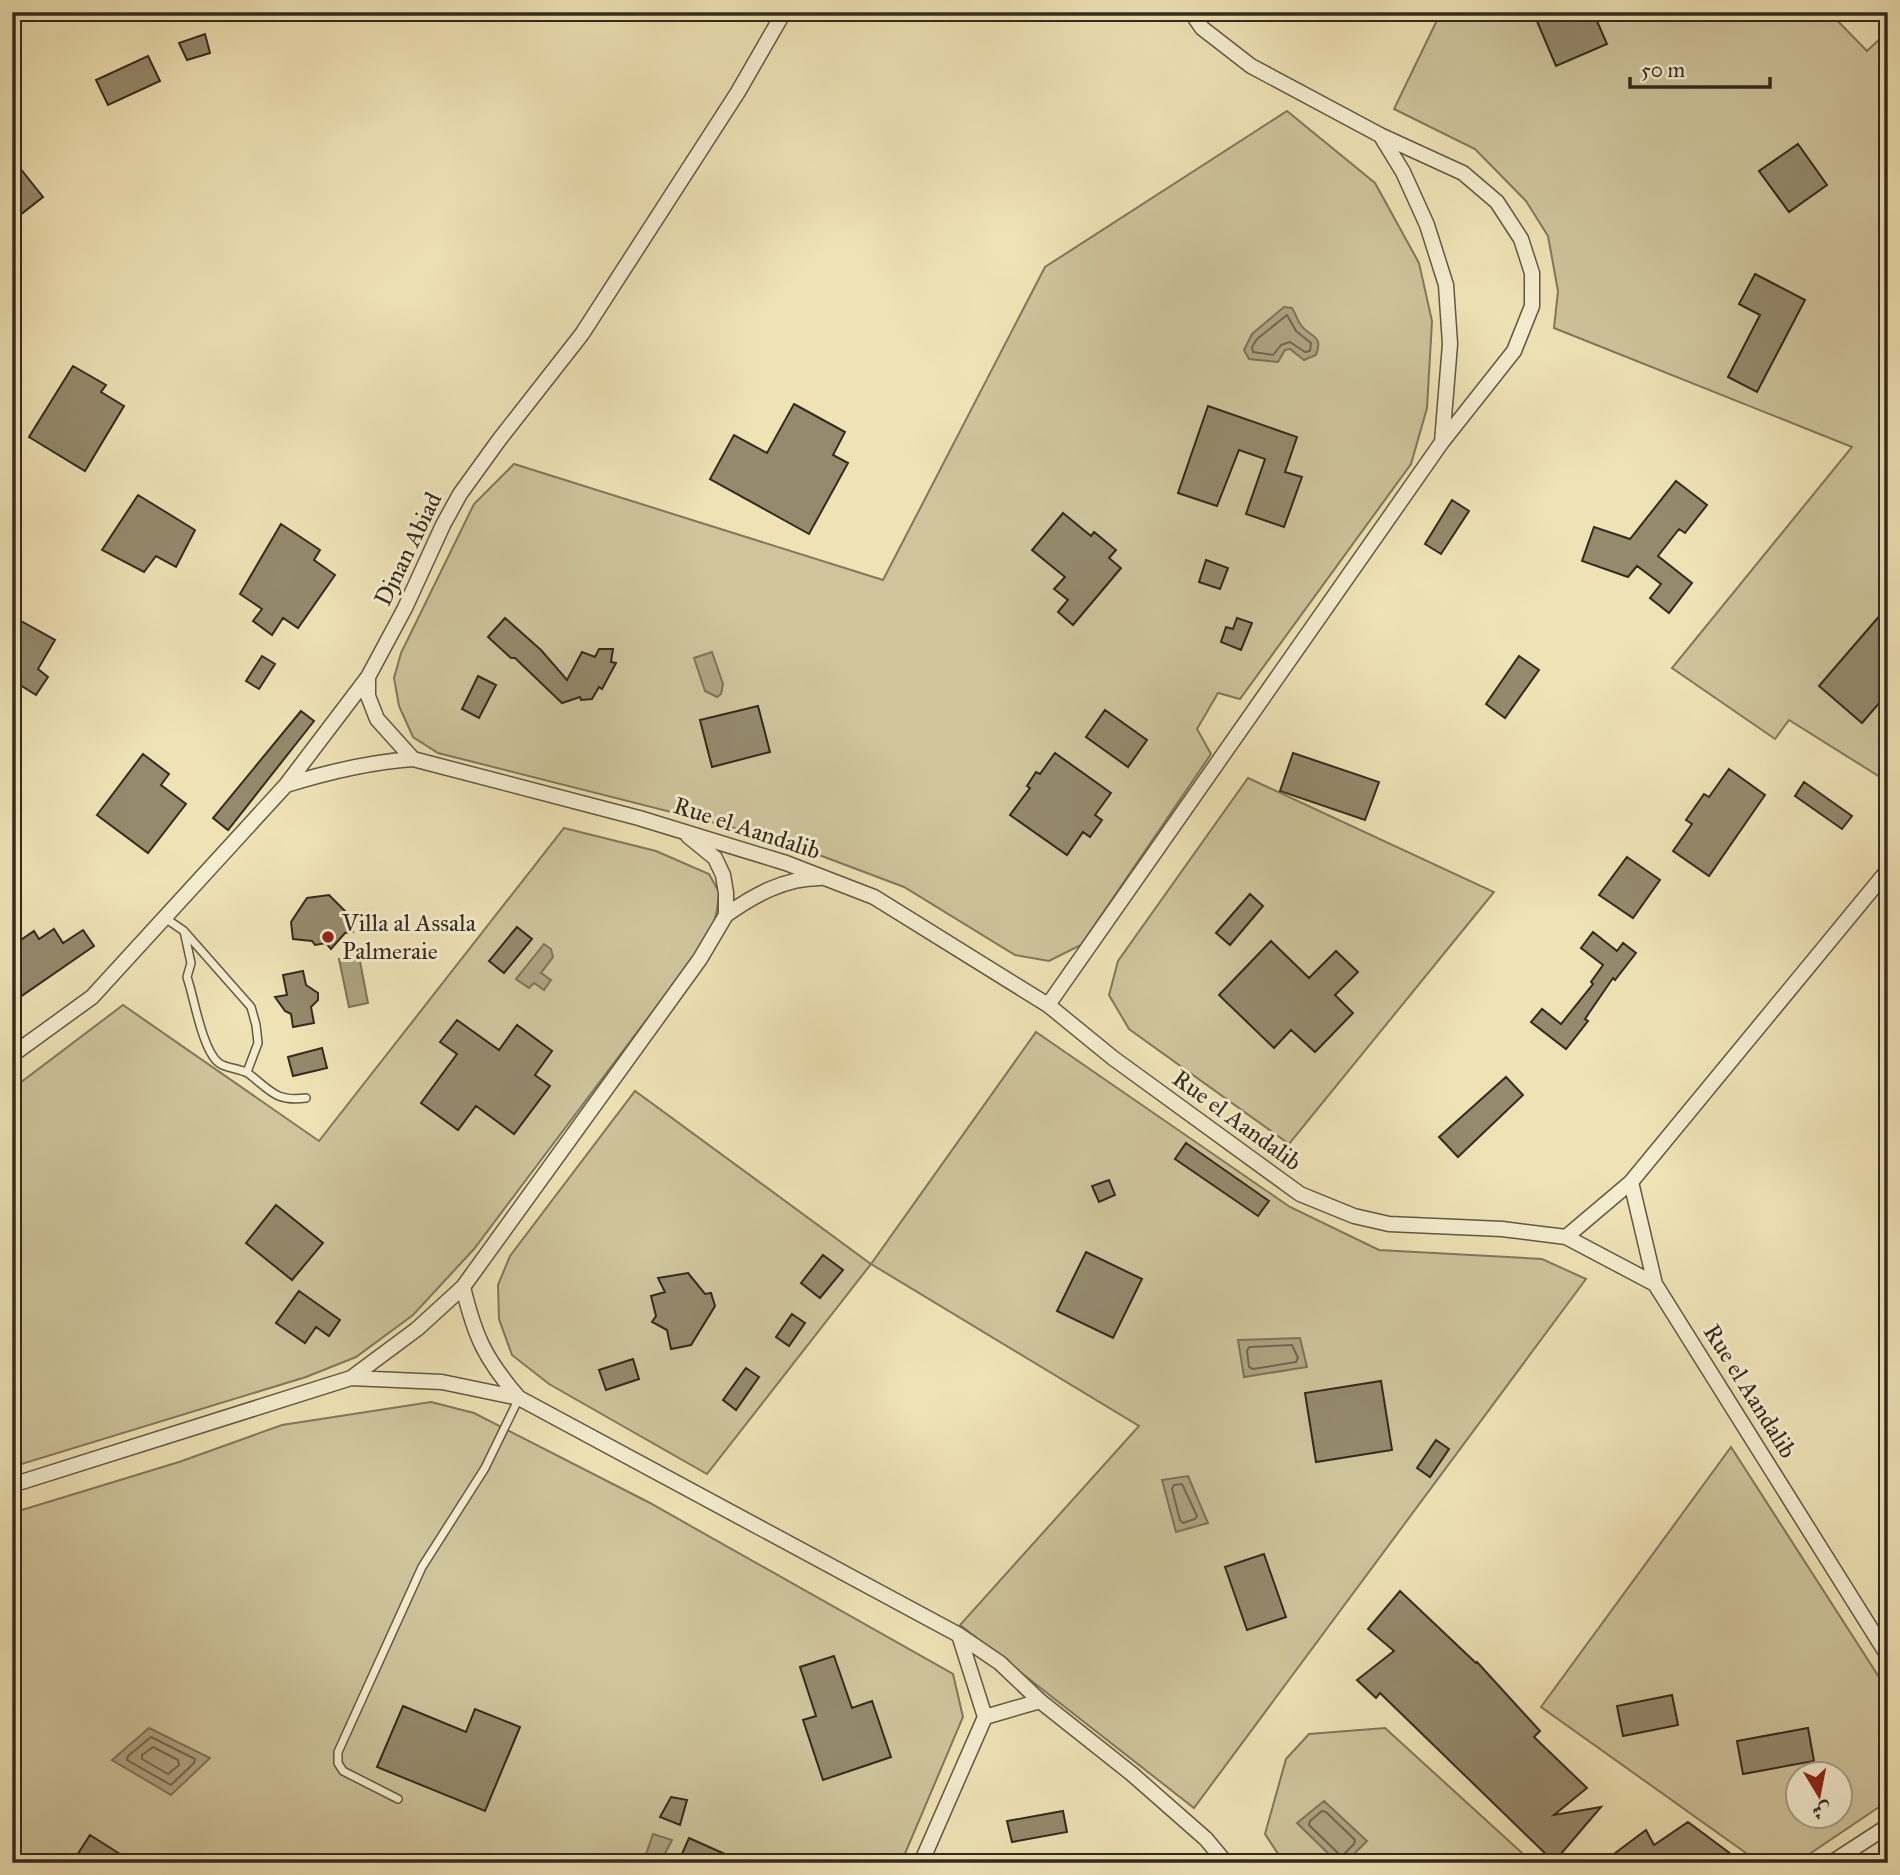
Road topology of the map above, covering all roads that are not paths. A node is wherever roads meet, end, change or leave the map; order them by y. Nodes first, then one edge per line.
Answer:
1 (785, 12) edge
2 (1191, 12) edge
3 (1380, 135) junction
4 (1442, 442) junction
5 (368, 677) junction
6 (413, 759) junction
7 (286, 785) junction
8 (681, 831) junction
9 (1888, 870) edge
10 (829, 878) junction
11 (726, 915) junction
12 (165, 918) junction
13 (184, 931) junction
14 (1048, 1006) junction
15 (12, 1055) edge
16 (247, 1072) junction
17 (306, 1098) dead end
18 (1631, 1182) junction
19 (1566, 1237) junction
20 (1655, 1284) junction
21 (463, 1287) junction
22 (351, 1378) junction
23 (519, 1398) junction
24 (12, 1485) edge
25 (959, 1635) junction
26 (1888, 1656) edge
27 (1040, 1701) junction
28 (985, 1717) junction
29 (398, 1798) dead end
30 (1888, 1826) edge
31 (922, 1863) edge
32 (1226, 1863) edge
33 (1831, 1863) edge

1 - 5 street, Djnan Abiad
2 - 3 street
3 - 4 street
3 - 4 street
4 - 14 street
5 - 6 street
5 - 7 street, Djnan Abiad
6 - 7 street, Rue el Aandalib
6 - 8 street, Rue el Aandalib
7 - 12 street, Djnan Abiad
8 - 10 street, Rue el Aandalib
8 - 11 street
9 - 18 street
10 - 11 street
10 - 14 street, Rue el Aandalib
11 - 21 street
12 - 13 lane
12 - 15 street, Djnan Abiad
13 - 16 lane
13 - 16 lane
14 - 19 street, Rue el Aandalib
16 - 17 lane
18 - 19 street
18 - 20 street
19 - 20 street, Rue el Aandalib
20 - 26 street, Rue el Aandalib
21 - 22 street
21 - 23 street
22 - 23 street
22 - 24 street
23 - 25 street
23 - 29 lane
25 - 27 street
25 - 28 street
27 - 28 street
27 - 32 street
28 - 31 street
30 - 33 street

